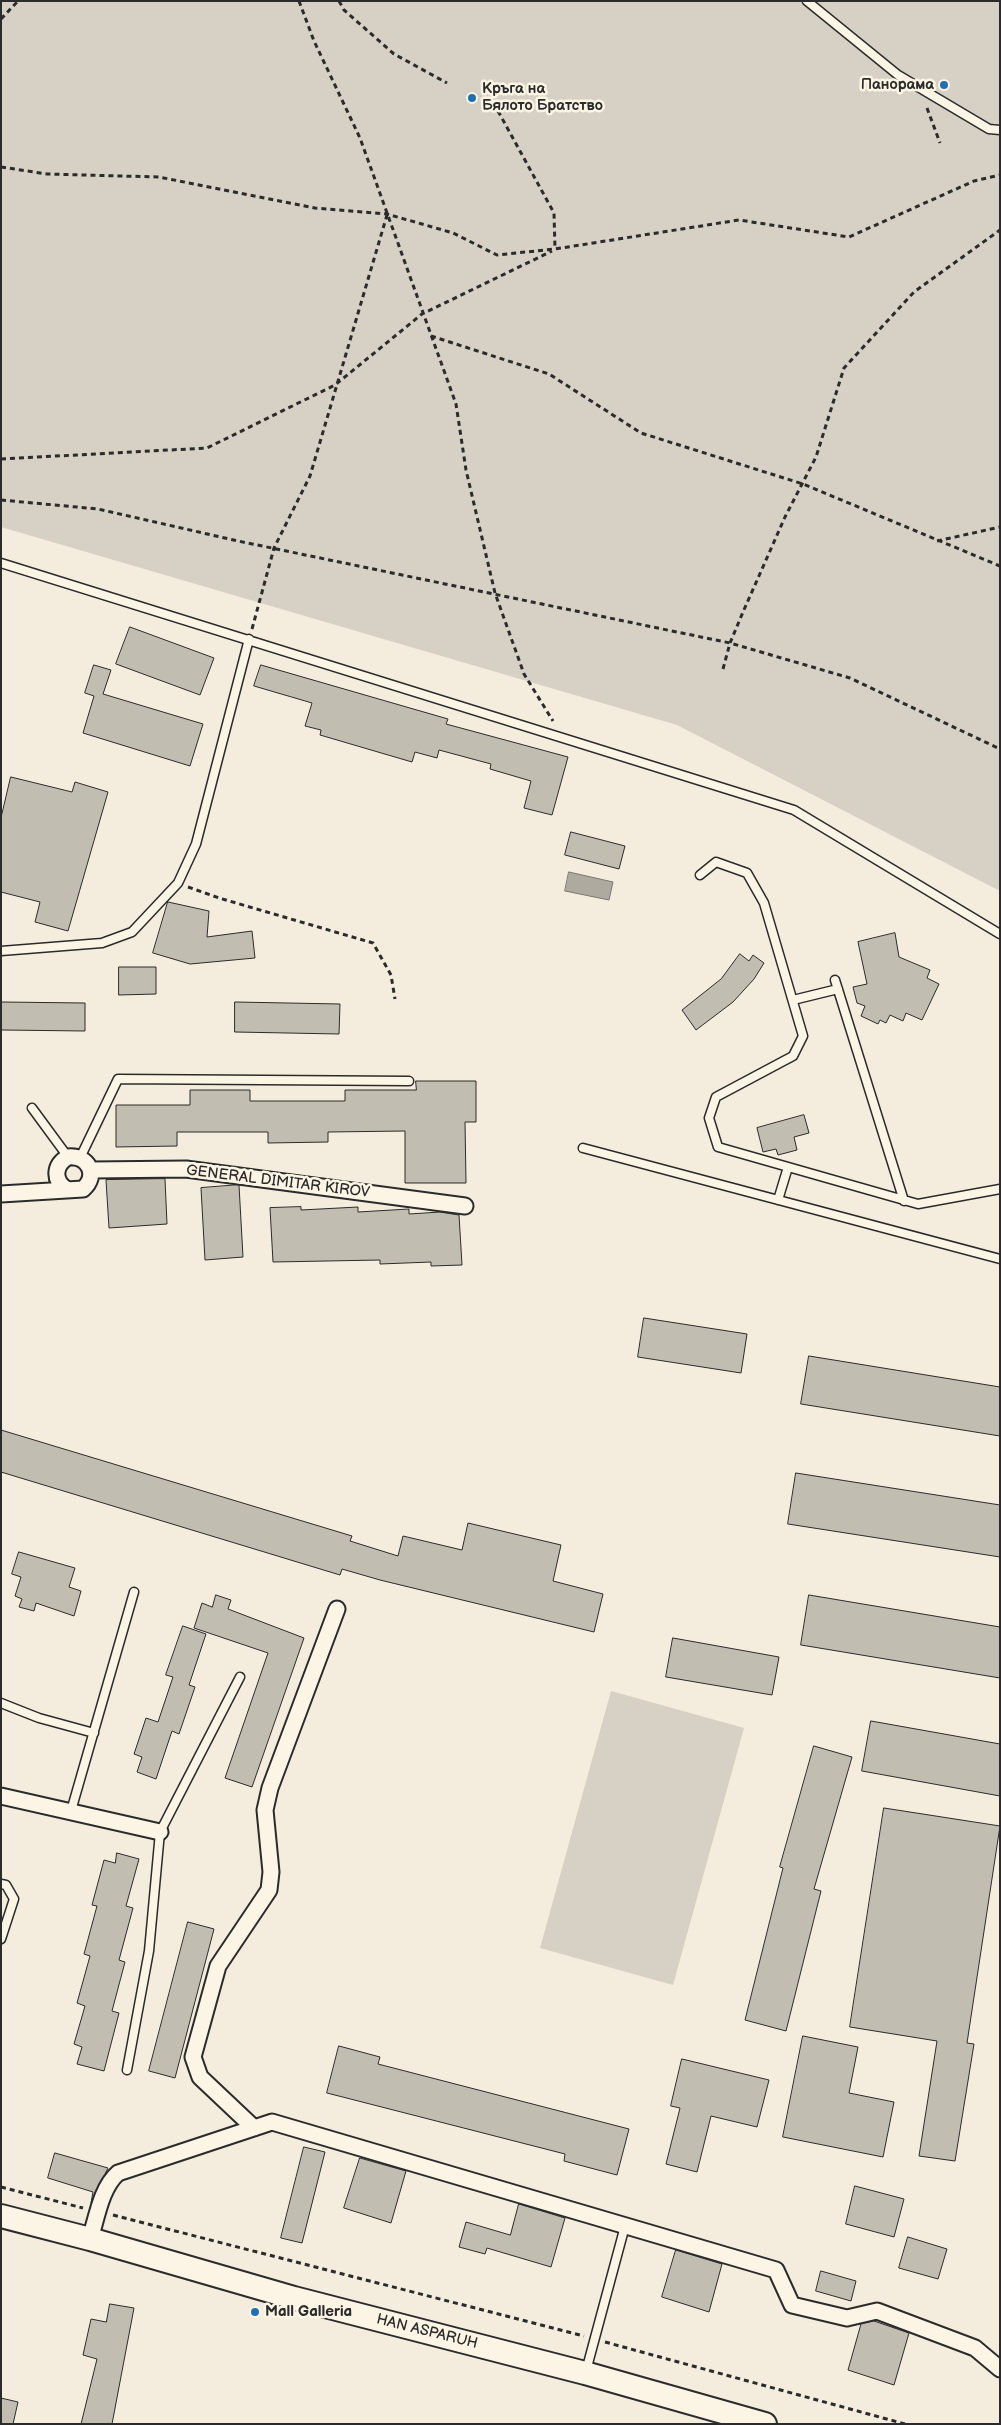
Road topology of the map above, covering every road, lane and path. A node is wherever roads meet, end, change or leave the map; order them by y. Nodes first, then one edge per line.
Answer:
1 (18, 1) edge
2 (299, 1) edge
3 (339, 1) edge
4 (807, 1) edge
5 (1, 19) edge
6 (447, 83) dead end
7 (920, 88) junction
8 (498, 111) dead end
9 (1000, 130) edge
10 (940, 144) dead end
11 (1, 167) edge
12 (1000, 175) edge
13 (387, 214) junction
14 (1000, 230) edge
15 (555, 249) junction
16 (422, 314) junction
17 (430, 335) junction
18 (335, 385) junction
19 (1, 459) edge
20 (803, 484) junction
21 (1, 500) edge
22 (1000, 527) edge
23 (936, 541) junction
24 (274, 548) junction
25 (1, 563) edge
26 (1000, 566) edge
27 (495, 593) junction
28 (249, 639) junction
29 (730, 643) junction
30 (723, 668) dead end
31 (557, 728) dead end
32 (1000, 749) edge
33 (700, 875) dead end
34 (178, 883) junction
35 (1000, 934) edge
36 (1, 951) edge
37 (835, 980) dead end
38 (838, 989) junction
39 (395, 999) dead end
40 (793, 1000) junction
41 (409, 1081) dead end
42 (32, 1108) dead end
43 (583, 1148) dead end
44 (74, 1157) junction
45 (788, 1167) junction
46 (57, 1170) junction
47 (90, 1170) junction
48 (66, 1189) junction
49 (1000, 1189) edge
50 (37, 1192) junction
51 (1, 1194) edge
52 (778, 1200) junction
53 (904, 1201) junction
54 (465, 1206) dead end
55 (1000, 1259) edge
56 (134, 1592) dead end
57 (337, 1609) dead end
58 (240, 1677) dead end
59 (1, 1703) edge
60 (94, 1733) junction
61 (1, 1796) edge
62 (71, 1811) junction
63 (160, 1832) junction
64 (1, 1884) edge
65 (1, 1938) edge
66 (126, 2070) dead end
67 (254, 2128) junction
68 (1, 2187) edge
69 (98, 2212) junction
70 (1, 2216) edge
71 (625, 2226) junction
72 (90, 2238) junction
73 (594, 2339) junction
74 (1000, 2369) edge
75 (585, 2373) junction
76 (765, 2424) edge
77 (905, 2424) edge

1 - 5 path
2 - 13 path
3 - 6 path
4 - 7 lane
7 - 9 lane
7 - 10 path
8 - 15 path
11 - 13 path
12 - 15 path
13 - 15 path
13 - 16 path
13 - 18 path
14 - 20 path
15 - 16 path
16 - 17 path
16 - 18 path
17 - 20 path
17 - 27 path
18 - 19 path
18 - 24 path
20 - 23 path
20 - 29 path
21 - 24 path
22 - 23 path
23 - 26 path
24 - 27 path
24 - 28 path
25 - 28 lane
27 - 29 path
27 - 31 path
28 - 34 lane
28 - 35 lane
29 - 30 path
29 - 32 path
33 - 40 lane
34 - 36 lane
34 - 39 path
37 - 38 lane
38 - 40 lane
38 - 53 lane
40 - 45 lane
41 - 44 lane
42 - 44 lane
43 - 52 lane
44 - 46 street
44 - 47 street
45 - 52 lane
45 - 53 lane
46 - 48 street
46 - 50 street
47 - 48 street
47 - 54 street, GENERAL DIMITAR KIROV
48 - 50 street
49 - 53 lane
50 - 51 street
52 - 55 lane
56 - 60 lane
57 - 67 street
58 - 63 lane
59 - 60 lane
60 - 62 lane
61 - 62 street
62 - 63 street
63 - 66 lane
64 - 65 lane
67 - 69 street
67 - 71 street
68 - 69 path
69 - 72 street
69 - 73 path
70 - 72 main road, HAN ASPARUH
71 - 73 lane
71 - 74 street
72 - 75 main road, HAN ASPARUH
73 - 75 lane
73 - 77 path
75 - 76 main road, HAN ASPARUH

